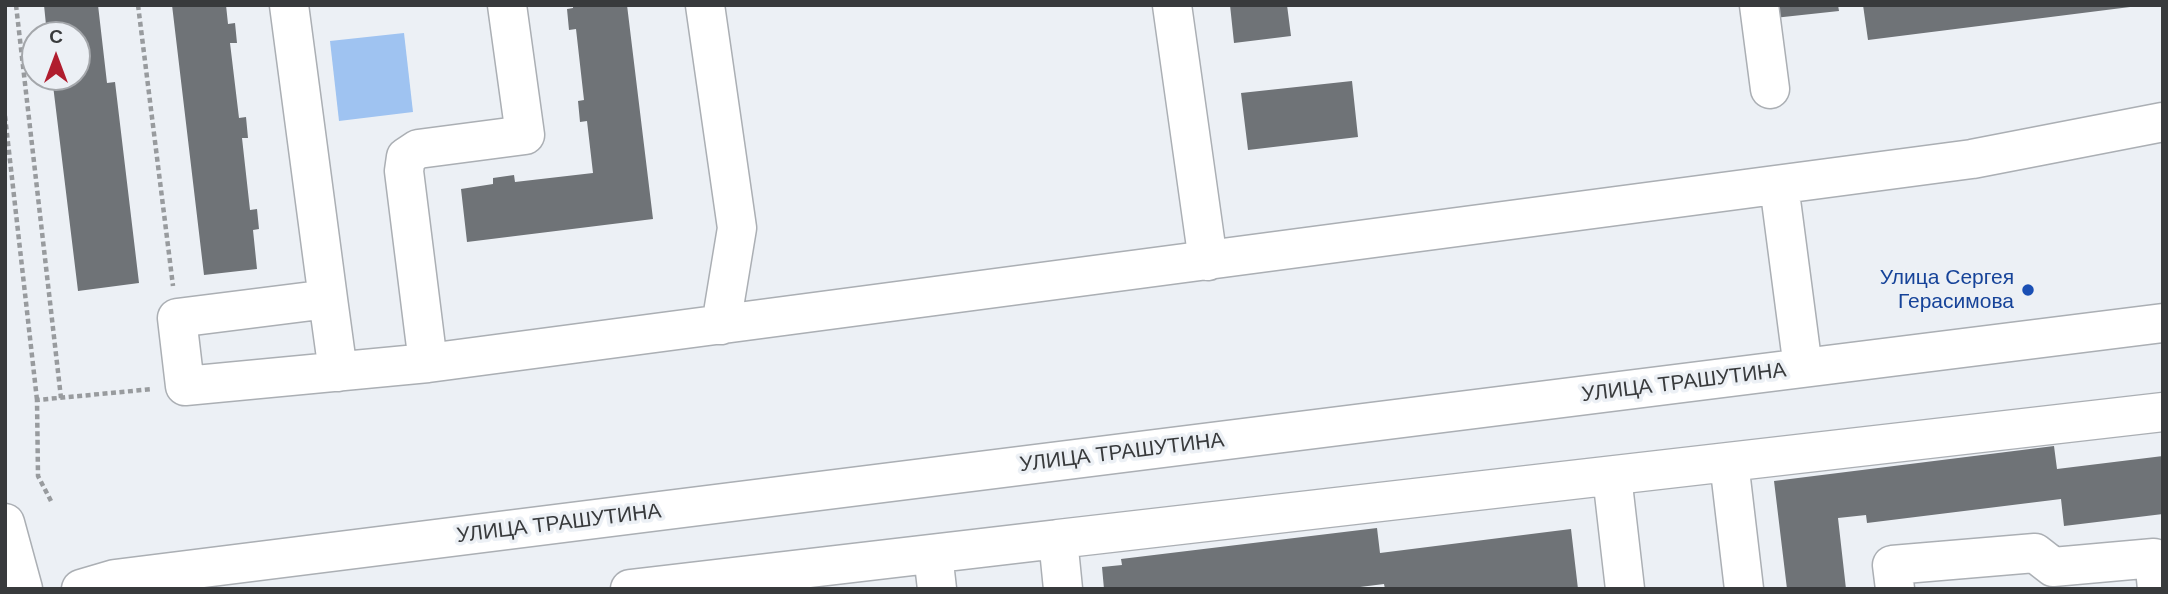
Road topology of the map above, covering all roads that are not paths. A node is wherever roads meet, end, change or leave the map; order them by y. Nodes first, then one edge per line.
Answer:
1 (289, 5) edge
2 (507, 5) edge
3 (705, 5) edge
4 (1172, 5) edge
5 (1759, 5) edge
6 (1770, 89) dead end
7 (2163, 122) edge
8 (1779, 185) junction
9 (1209, 261) junction
10 (328, 299) junction
11 (2163, 323) edge
12 (721, 325) junction
13 (428, 363) junction
14 (1803, 368) junction
15 (338, 372) junction
16 (2163, 412) edge
17 (1729, 462) junction
18 (1612, 475) junction
19 (5, 523) edge
20 (1058, 539) junction
21 (935, 571) edge
22 (23, 589) edge
23 (81, 589) edge
24 (630, 589) edge
25 (1063, 589) edge
26 (1625, 589) edge
27 (1744, 589) edge
28 (1895, 589) edge
29 (2157, 589) edge

1 - 10 street
2 - 13 street
3 - 12 street
4 - 9 street
5 - 6 street
7 - 8 street
8 - 9 street
8 - 14 street
9 - 12 street
10 - 15 street
10 - 15 street
11 - 14 street, УЛИЦА ТРАШУТИНА
12 - 13 street
13 - 15 street
14 - 23 street, УЛИЦА ТРАШУТИНА
16 - 17 street
17 - 18 street
17 - 27 street
18 - 20 street
18 - 26 street
19 - 22 street
20 - 21 street
20 - 25 street
21 - 24 street
28 - 29 street

